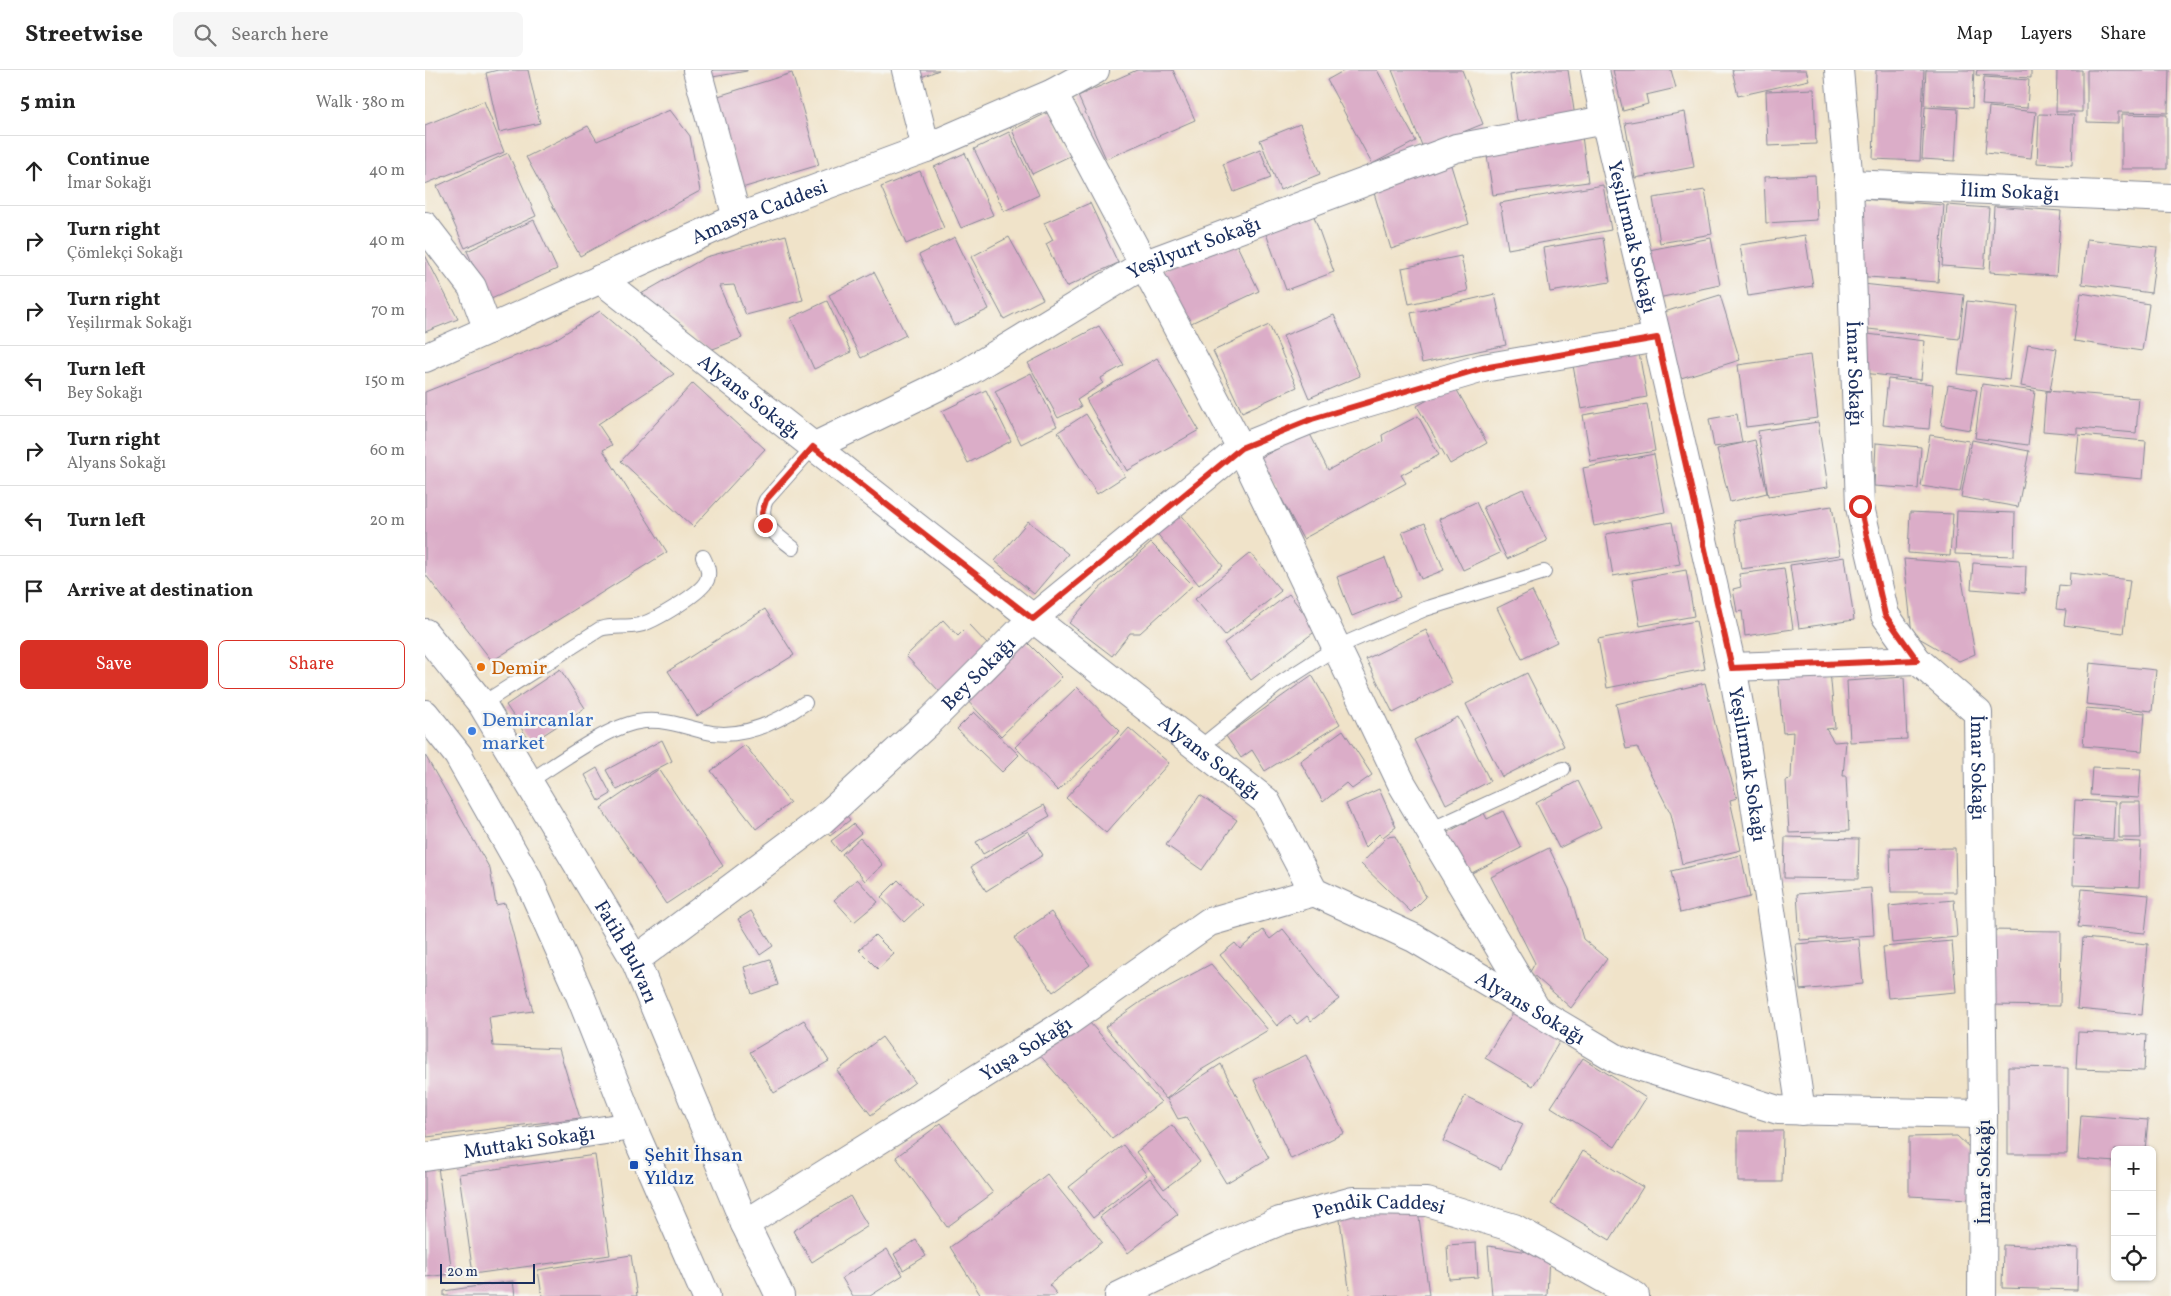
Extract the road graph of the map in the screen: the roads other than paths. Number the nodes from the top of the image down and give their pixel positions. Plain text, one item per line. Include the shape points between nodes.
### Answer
1 (697, 70) edge
2 (906, 70) edge
3 (1095, 70) edge
4 (1595, 70) edge
5 (1839, 70) edge
6 (1053, 92) junction
7 (1605, 120) junction
8 (925, 148) junction
9 (1849, 184) junction
10 (2171, 198) edge
11 (737, 218) junction
12 (425, 226) edge
13 (1143, 265) junction
14 (600, 279) junction
15 (488, 330) junction
16 (1657, 338) junction
17 (425, 358) edge
18 (813, 447) junction
19 (1241, 448) junction
20 (793, 548) dead end
21 (703, 558) dead end
22 (1544, 572) dead end
23 (1033, 619) junction
24 (425, 633) edge
25 (1337, 647) junction
26 (1917, 660) junction
27 (1732, 668) junction
28 (805, 703) dead end
29 (482, 704) junction
30 (425, 714) edge
31 (1198, 749) junction
32 (1563, 769) dead end
33 (528, 782) junction
34 (1430, 830) junction
35 (1314, 892) junction
36 (635, 960) junction
37 (1538, 1012) junction
38 (1801, 1111) junction
39 (1983, 1114) junction
40 (632, 1126) junction
41 (425, 1157) edge
42 (745, 1224) junction
43 (705, 1296) edge
44 (780, 1296) edge
45 (1119, 1296) edge
46 (1635, 1296) edge
47 (1983, 1296) edge

1 - 11 street
2 - 8 street
3 - 6 street, Amasya Caddesi
4 - 7 street, Yeşilırmak Sokağı
5 - 9 street, İmar Sokağı
6 - 8 street, Amasya Caddesi
6 - 13 street
7 - 13 street, Yeşilyurt Sokağı via 1456,148
7 - 16 street, Yeşilırmak Sokağı
8 - 11 street, Amasya Caddesi
9 - 10 street, İlim Sokağı
9 - 26 street, İmar Sokağı via 1860,506 1885,615
11 - 14 street, Amasya Caddesi
12 - 15 street via 472,287
13 - 18 street, Yeşilyurt Sokağı via 966,373
13 - 19 street
14 - 15 street, Amasya Caddesi
14 - 18 street, Alyans Sokağı
15 - 17 street, Amasya Caddesi
16 - 19 street, Bey Sokağı via 1483,368 1312,419
16 - 27 street, Yeşilırmak Sokağı
18 - 20 lane via 763,506 765,525
18 - 23 street, Alyans Sokağı
19 - 23 street, Bey Sokağı
19 - 25 street
21 - 29 lane via 707,580 697,592 641,624 600,629
22 - 25 lane via 1425,609
23 - 31 street, Alyans Sokağı
23 - 36 street, Bey Sokağı via 931,721 822,820
24 - 29 street, Fatih Bulvarı
25 - 31 lane via 1276,686
25 - 34 street via 1402,784
26 - 27 street
26 - 39 street, İmar Sokağı via 1978,713
27 - 38 street, Yeşilırmak Sokağı
28 - 33 lane via 769,724 731,734 659,721 620,726
29 - 33 street, Fatih Bulvarı
30 - 40 street via 459,755 527,877 580,996
31 - 35 street, Alyans Sokağı via 1266,802
32 - 34 lane
33 - 36 street, Fatih Bulvarı
34 - 37 street
35 - 37 street, Alyans Sokağı via 1414,938
35 - 42 street, Yuşa Sokağı via 1209,922 1066,1023
36 - 42 street, Fatih Bulvarı
37 - 38 street, Alyans Sokağı via 1619,1060 1778,1110
38 - 39 street, Alyans Sokağı
39 - 47 street, İmar Sokağı
40 - 41 street, Muttaki Sokağı
40 - 43 street
42 - 44 street, Fatih Bulvarı
45 - 46 street, Pendik Caddesi via 1219,1246 1280,1221 1353,1201 1427,1202 1514,1228

